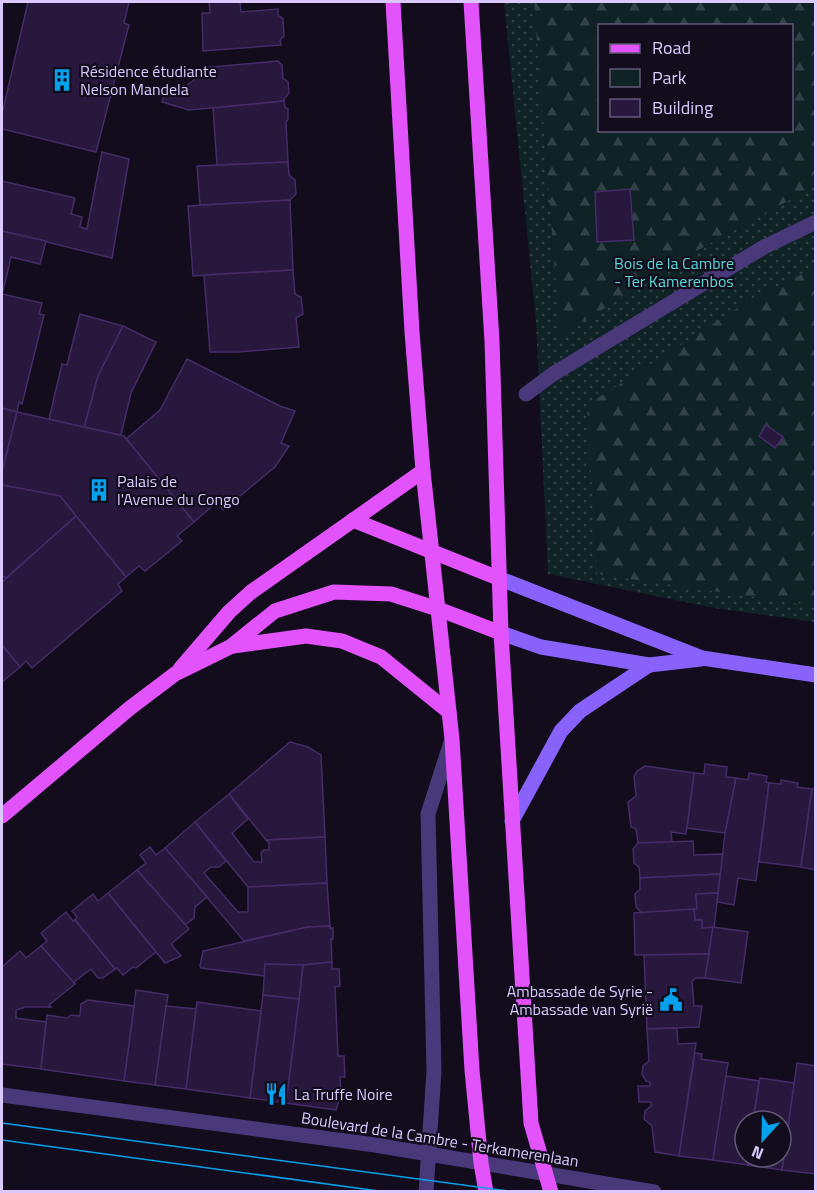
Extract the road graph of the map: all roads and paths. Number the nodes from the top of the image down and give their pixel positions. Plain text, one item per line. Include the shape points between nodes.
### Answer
1 (393, 2) edge
2 (471, 2) edge
3 (816, 222) edge
4 (526, 394) dead end
5 (423, 471) junction
6 (353, 520) junction
7 (432, 551) junction
8 (498, 578) junction
9 (438, 609) junction
10 (501, 633) junction
11 (230, 647) junction
12 (702, 658) junction
13 (649, 665) junction
14 (175, 674) junction
15 (816, 675) edge
16 (449, 712) junction
17 (452, 739) junction
18 (2, 816) edge
19 (512, 821) junction
20 (2, 1095) edge
21 (428, 1155) junction
22 (481, 1163) junction
23 (545, 1174) junction
24 (426, 1190) edge
25 (486, 1191) edge
26 (552, 1191) edge
27 (654, 1191) edge

1 - 5 main road
2 - 8 main road via 492,341
3 - 4 street via 764,247
5 - 6 main road
5 - 7 main road
6 - 7 main road
6 - 14 main road via 244,598
7 - 8 main road
7 - 9 main road
8 - 10 main road
8 - 12 main road
9 - 10 main road
9 - 11 main road via 391,594 334,592 275,611
9 - 16 main road
10 - 13 main road via 541,647
10 - 19 main road
11 - 14 main road
11 - 16 main road via 306,636 342,641 381,657
12 - 13 main road
12 - 15 main road
13 - 19 main road via 580,711 561,731
14 - 18 main road
16 - 17 main road
17 - 21 street via 428,814 434,1071
17 - 22 main road
19 - 23 main road via 531,1123
20 - 21 street, Boulevard de la Cambre - Terkamerenlaan
21 - 22 street, Boulevard de la Cambre - Terkamerenlaan
21 - 24 street
22 - 23 street, Boulevard de la Cambre - Terkamerenlaan
22 - 25 main road
23 - 26 main road
23 - 27 street, Boulevard de la Cambre - Terkamerenlaan

